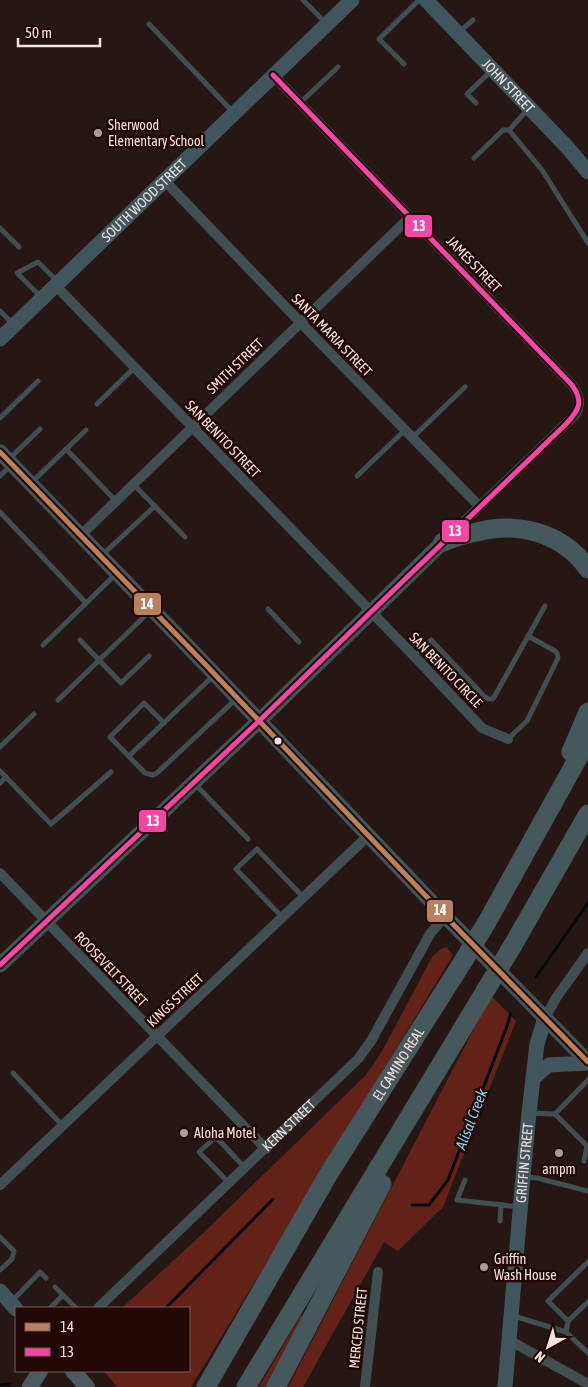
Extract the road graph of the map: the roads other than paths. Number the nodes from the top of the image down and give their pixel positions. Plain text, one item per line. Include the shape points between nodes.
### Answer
1 (303, 0) edge
2 (352, 0) edge
3 (419, 0) edge
4 (426, 0) edge
5 (473, 20) dead end
6 (149, 24) dead end
7 (327, 24) junction
8 (457, 34) junction
9 (404, 64) dead end
10 (338, 67) dead end
11 (492, 69) junction
12 (273, 76) junction
13 (476, 103) dead end
14 (300, 104) junction
15 (529, 108) junction
16 (234, 113) junction
17 (509, 130) junction
18 (474, 158) dead end
19 (588, 172) edge
20 (164, 180) junction
21 (410, 217) junction
22 (0, 228) edge
23 (588, 243) edge
24 (19, 247) dead end
25 (56, 283) junction
26 (42, 298) junction
27 (0, 310) edge
28 (300, 323) junction
29 (14, 325) junction
30 (0, 339) edge
31 (135, 367) junction
32 (38, 381) dead end
33 (465, 388) dead end
34 (97, 404) dead end
35 (0, 418) edge
36 (192, 427) junction
37 (40, 429) dead end
38 (86, 430) dead end
39 (409, 434) junction
40 (66, 449) junction
41 (7, 459) edge
42 (0, 476) edge
43 (357, 476) dead end
44 (31, 484) junction
45 (134, 484) junction
46 (116, 501) junction
47 (155, 506) junction
48 (480, 507) junction
49 (0, 512) edge
50 (81, 535) junction
51 (185, 538) dead end
52 (443, 542) junction
53 (101, 556) junction
54 (588, 569) edge
55 (117, 573) junction
56 (86, 603) junction
57 (545, 606) dead end
58 (152, 609) junction
59 (268, 609) dead end
60 (371, 612) junction
61 (528, 636) junction
62 (80, 640) dead end
63 (299, 642) dead end
64 (43, 645) dead end
65 (149, 656) dead end
66 (414, 656) junction
67 (99, 660) junction
68 (215, 674) junction
69 (237, 698) junction
70 (58, 700) dead end
71 (588, 712) edge
72 (34, 714) dead end
73 (259, 721) junction
74 (164, 723) junction
75 (508, 739) joint
76 (588, 740) edge
77 (0, 746) edge
78 (129, 756) junction
79 (0, 771) edge
80 (111, 772) dead end
81 (6, 777) junction
82 (0, 783) edge
83 (194, 783) junction
84 (563, 786) junction
85 (588, 814) edge
86 (369, 835) junction
87 (248, 839) dead end
88 (0, 873) edge
89 (303, 898) junction
90 (445, 916) junction
91 (282, 917) junction
92 (46, 921) junction
93 (588, 953) edge
94 (0, 965) edge
95 (545, 1018) junction
96 (157, 1036) junction
97 (588, 1063) edge
98 (13, 1073) dead end
99 (533, 1078) junction
100 (588, 1080) edge
101 (530, 1113) junction
102 (555, 1114) junction
103 (405, 1122) junction
104 (62, 1125) junction
105 (588, 1146) edge
106 (266, 1149) junction
107 (584, 1161) dead end
108 (246, 1168) junction
109 (523, 1176) junction
110 (465, 1180) dead end
111 (229, 1184) junction
112 (0, 1185) edge
113 (588, 1191) edge
114 (501, 1205) junction
115 (520, 1207) junction
116 (500, 1221) dead end
117 (0, 1237) edge
118 (588, 1262) edge
119 (0, 1270) edge
120 (378, 1272) dead end
121 (46, 1278) dead end
122 (55, 1287) dead end
123 (63, 1295) junction
124 (9, 1301) edge
125 (588, 1302) edge
126 (51, 1307) edge
127 (75, 1307) edge
128 (99, 1307) edge
129 (511, 1315) junction
130 (568, 1321) junction
131 (566, 1332) junction
132 (509, 1340) junction
133 (588, 1353) edge
134 (40, 1372) edge
135 (74, 1372) edge
136 (588, 1384) edge
137 (30, 1387) edge
138 (87, 1387) edge
139 (206, 1387) edge
140 (246, 1387) edge
141 (276, 1387) edge
142 (365, 1387) edge
143 (505, 1387) edge

1 - 7 lane
2 - 7 main road, SOUTH WOOD STREET
3 - 9 lane via 379,38
4 - 8 main road, JOHN STREET
5 - 8 lane
6 - 16 lane
7 - 12 main road, SOUTH WOOD STREET
8 - 11 main road, JOHN STREET
10 - 14 lane
11 - 13 lane via 467,94
11 - 15 main road, JOHN STREET
12 - 14 street, JAMES STREET
12 - 16 main road, SOUTH WOOD STREET
14 - 21 street, JAMES STREET
15 - 17 lane
15 - 19 main road, JOHN STREET
16 - 20 main road, SOUTH WOOD STREET
17 - 18 lane via 503,130
17 - 23 lane via 542,170
20 - 25 main road, SOUTH WOOD STREET
20 - 28 street, SANTA MARIA STREET
21 - 28 street, SMITH STREET
21 - 48 street, JAMES STREET via 572,385 579,397 575,415
22 - 24 lane
25 - 26 main road, SOUTH WOOD STREET
25 - 26 lane via 38,262 17,272
25 - 31 street, SAN BENITO STREET
26 - 29 main road, SOUTH WOOD STREET
27 - 29 lane
28 - 36 street, SMITH STREET
28 - 39 street, SANTA MARIA STREET
29 - 30 main road, SOUTH WOOD STREET
31 - 34 lane
31 - 36 street, SAN BENITO STREET
32 - 35 lane
33 - 39 lane
36 - 45 street, SMITH STREET
36 - 60 street, SAN BENITO STREET
37 - 41 lane
38 - 40 lane
39 - 43 lane
39 - 48 street, SANTA MARIA STREET
40 - 44 lane
40 - 46 lane
41 - 42 lane
41 - 44 main road
44 - 50 main road
45 - 46 street, SMITH STREET
45 - 47 lane
46 - 50 street, SMITH STREET
47 - 51 lane
47 - 53 lane
48 - 52 street
49 - 56 lane
50 - 53 main road
52 - 54 highway via 486,530 534,531 556,540 573,552
52 - 60 main road
53 - 55 main road
55 - 56 lane
55 - 58 main road
56 - 64 lane
57 - 61 lane
58 - 67 lane
58 - 68 main road
59 - 63 lane
60 - 66 street, SAN BENITO CIRCLE
60 - 73 main road
61 - 66 lane via 493,699 484,696 431,640
61 - 75 lane via 557,652 558,658 527,721
62 - 67 lane
65 - 67 lane via 121,683
66 - 75 street, SAN BENITO CIRCLE via 482,728
67 - 70 lane
68 - 69 main road
68 - 74 lane
69 - 73 main road
69 - 78 lane via 157,773 146,773
71 - 84 highway via 571,752
72 - 77 lane
73 - 83 main road
73 - 86 main road
74 - 78 lane
74 - 78 lane via 144,703 110,737
76 - 84 highway, EL CAMINO REAL
79 - 81 lane
80 - 81 lane via 51,824
81 - 82 lane
83 - 87 lane
83 - 92 main road
84 - 139 highway, EL CAMINO REAL, bridge via 487,922 328,1175
85 - 103 highway, bridge
86 - 89 street, KINGS STREET
86 - 90 main road
88 - 92 street, ROOSEVELT STREET
89 - 91 street, KINGS STREET
89 - 91 lane via 257,849 250,855 236,868
90 - 95 main road
90 - 106 street, KERN STREET via 430,934 358,1059
91 - 96 street, KINGS STREET
92 - 94 main road
92 - 96 street, ROOSEVELT STREET
93 - 95 street, GRIFFIN STREET
95 - 97 main road
95 - 99 main road, GRIFFIN STREET via 538,1038
96 - 104 street, KINGS STREET
96 - 106 street, ROOSEVELT STREET
97 - 99 main road via 549,1065
98 - 104 lane
99 - 101 main road, GRIFFIN STREET
100 - 102 lane
101 - 102 lane
101 - 109 main road, GRIFFIN STREET
102 - 105 lane
103 - 140 highway
103 - 141 highway via 395,1157
104 - 112 street, KINGS STREET
105 - 107 lane
106 - 108 street, KERN STREET
108 - 111 street, KERN STREET
108 - 111 lane via 216,1136 199,1152
109 - 113 lane
109 - 115 main road, GRIFFIN STREET
110 - 114 lane via 458,1200
111 - 128 street, KERN STREET
114 - 115 lane
114 - 116 lane
115 - 129 main road, GRIFFIN STREET
117 - 119 lane via 14,1251 12,1259
118 - 130 lane via 548,1300
120 - 142 street, MERCED STREET
121 - 124 lane via 40,1272
122 - 123 lane
123 - 126 lane
123 - 127 lane
125 - 130 lane
129 - 131 lane
129 - 132 main road, GRIFFIN STREET
130 - 131 lane
131 - 133 lane
132 - 136 street
132 - 143 main road, GRIFFIN STREET
134 - 137 main road
135 - 138 main road

